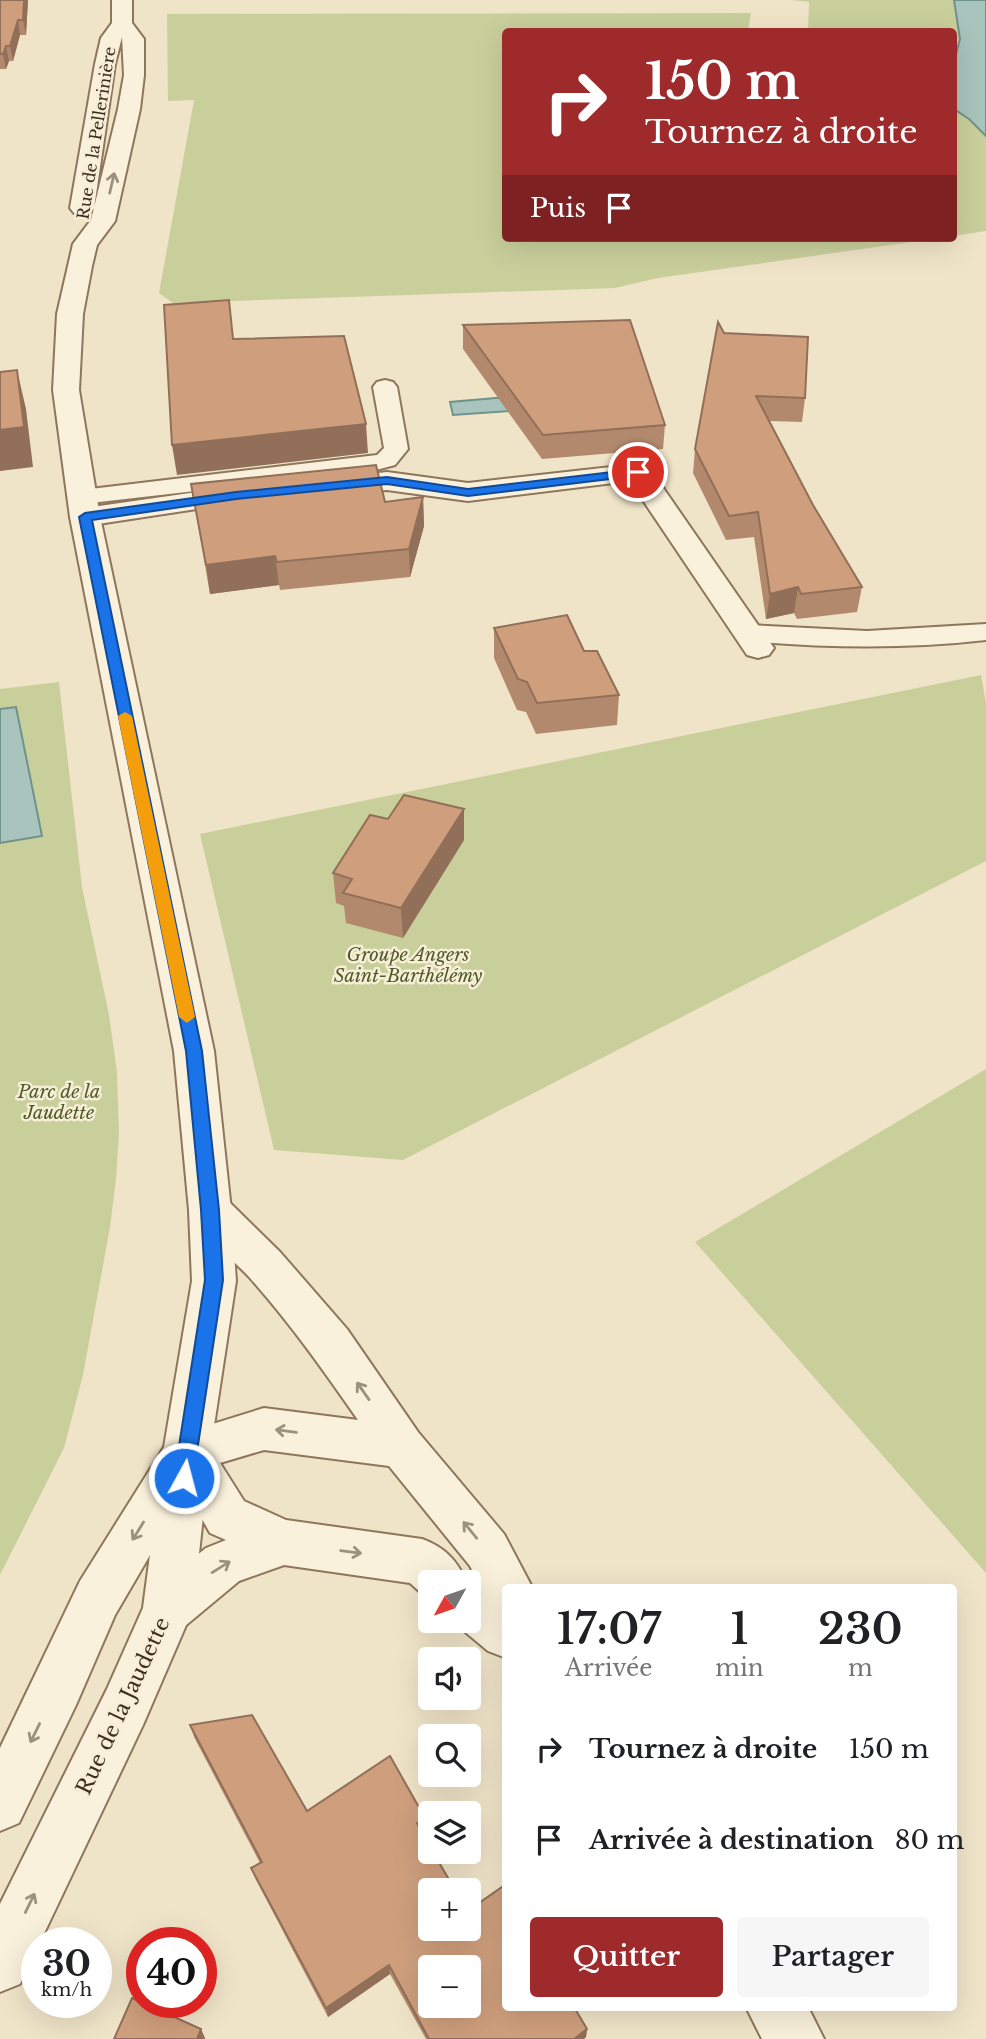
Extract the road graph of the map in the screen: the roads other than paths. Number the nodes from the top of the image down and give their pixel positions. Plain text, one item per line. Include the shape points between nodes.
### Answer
1 (122, 0) edge
2 (122, 24) junction
3 (85, 244) junction
4 (385, 387) dead end
5 (84, 507) junction
6 (986, 632) edge
7 (753, 640) joint
8 (210, 1210) junction
9 (402, 1447) junction
10 (187, 1452) junction
11 (284, 1542) junction
12 (430, 1570) edge
13 (505, 1584) edge
14 (168, 1609) junction
15 (481, 1614) edge
16 (502, 1631) edge
17 (0, 1804) edge
18 (0, 1964) edge
19 (777, 2011) edge
20 (795, 2039) edge

1 - 2 street, Rue de la Pellerinière
2 - 3 street, Rue de la Pellerinière via 111,38 99,100 79,222
3 -> 2 street, Rue de la Pellerinière via 103,221 129,109 134,39
3 - 5 street, Rue de la Pellerinière via 70,314 66,390
4 - 5 lane via 396,449 386,460
5 - 7 street via 387,481 468,492 638,472
5 - 8 street, Rue de la Pellerinière via 194,1051
6 - 7 lane via 945,637 783,636
9 -> 8 street via 331,1343 265,1265
8 - 10 street, Rue de la Pellerinière via 214,1280
9 -> 10 street via 264,1429
13 -> 9 street via 487,1550
10 - 11 street via 227,1517
10 - 14 street, Rue de la Jaudette
10 -> 17 street via 97,1598
11 -> 12 street via 422,1562
14 -> 11 street via 222,1564
18 -> 14 street, Rue de la Jaudette
15 - 16 street
19 - 20 street

